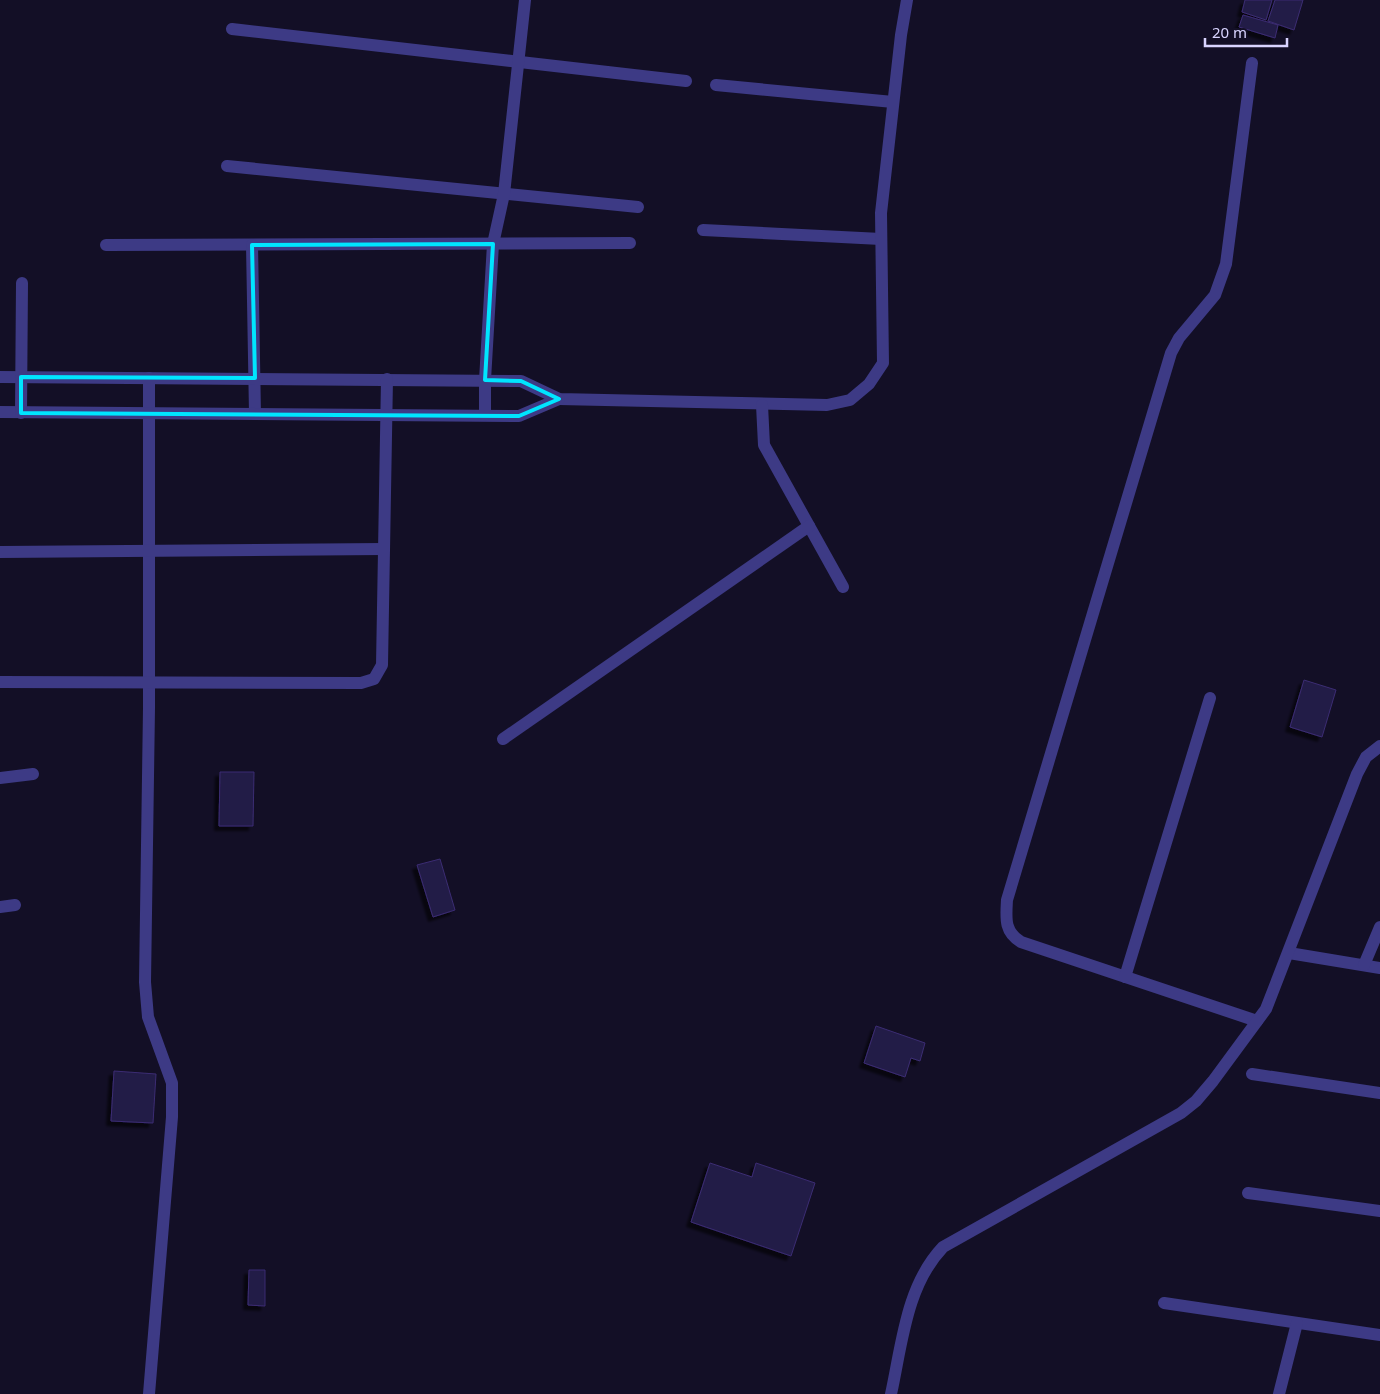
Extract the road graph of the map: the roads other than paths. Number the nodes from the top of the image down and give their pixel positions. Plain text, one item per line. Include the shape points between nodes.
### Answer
1 (525, 0) edge
2 (907, 0) edge
3 (232, 29) dead end
4 (519, 62) junction
5 (1252, 63) dead end
6 (686, 81) dead end
7 (716, 85) dead end
8 (893, 102) junction
9 (227, 166) dead end
10 (504, 194) junction
11 (638, 207) dead end
12 (704, 230) dead end
13 (881, 240) junction
14 (252, 244) junction
15 (493, 244) junction
16 (630, 244) dead end
17 (106, 245) dead end
18 (22, 283) dead end
19 (0, 377) edge
20 (21, 377) junction
21 (148, 378) junction
22 (255, 378) junction
23 (386, 380) junction
24 (485, 380) junction
25 (559, 399) junction
26 (762, 405) junction
27 (0, 412) edge
28 (21, 412) junction
29 (149, 413) junction
30 (255, 414) junction
31 (386, 415) junction
32 (485, 416) junction
33 (809, 526) junction
34 (384, 549) junction
35 (0, 552) edge
36 (149, 553) junction
37 (843, 587) dead end
38 (0, 682) edge
39 (149, 682) junction
40 (1210, 698) dead end
41 (503, 739) dead end
42 (1380, 746) edge
43 (33, 774) dead end
44 (0, 778) edge
45 (15, 905) dead end
46 (0, 907) edge
47 (1380, 927) edge
48 (1289, 953) junction
49 (1364, 965) junction
50 (1380, 968) edge
51 (1126, 977) junction
52 (1257, 1021) junction
53 (1252, 1074) dead end
54 (1380, 1093) edge
55 (1248, 1193) dead end
56 (1380, 1211) edge
57 (1164, 1303) dead end
58 (1297, 1323) junction
59 (1380, 1335) edge
60 (149, 1394) edge
61 (891, 1394) edge
62 (1279, 1394) edge

1 - 4 street
2 - 8 street
3 - 4 street
4 - 6 street
4 - 10 street
5 - 51 street via 1221,282 1210,301 1179,338 1172,354 1007,900 1006,923 1012,936 1021,942
7 - 8 street
8 - 13 street
9 - 10 street
10 - 11 street
10 - 15 street
12 - 13 street
13 - 26 street via 883,363 869,384 850,400 827,405
14 - 15 street
14 - 17 street
14 - 22 street
15 - 16 street
15 - 24 street
18 - 20 street
19 - 20 street
20 - 21 street
20 - 28 street
21 - 22 street
21 - 29 street
22 - 23 street
22 - 30 street
23 - 24 street
23 - 31 street
24 - 25 street via 521,380
24 - 32 street
25 - 26 street
25 - 32 street via 519,416
26 - 33 street via 764,445
27 - 28 street
28 - 29 street
29 - 30 street
29 - 36 street
30 - 31 street
31 - 32 street
31 - 34 street
33 - 37 street
33 - 41 street
34 - 36 street
34 - 39 street via 382,665 374,679 361,683
35 - 36 street
36 - 39 street
38 - 39 street
39 - 60 street via 145,982 148,1017 172,1083 172,1117
40 - 51 street
42 - 48 street via 1366,757 1357,774
43 - 44 street
45 - 46 street
47 - 49 street
48 - 49 street
48 - 52 street via 1276,989
49 - 50 street
51 - 52 street
52 - 61 street via 1213,1082 1182,1112 943,1247 930,1260 912,1301
53 - 54 street
55 - 56 street
57 - 58 street
58 - 59 street
58 - 62 street

